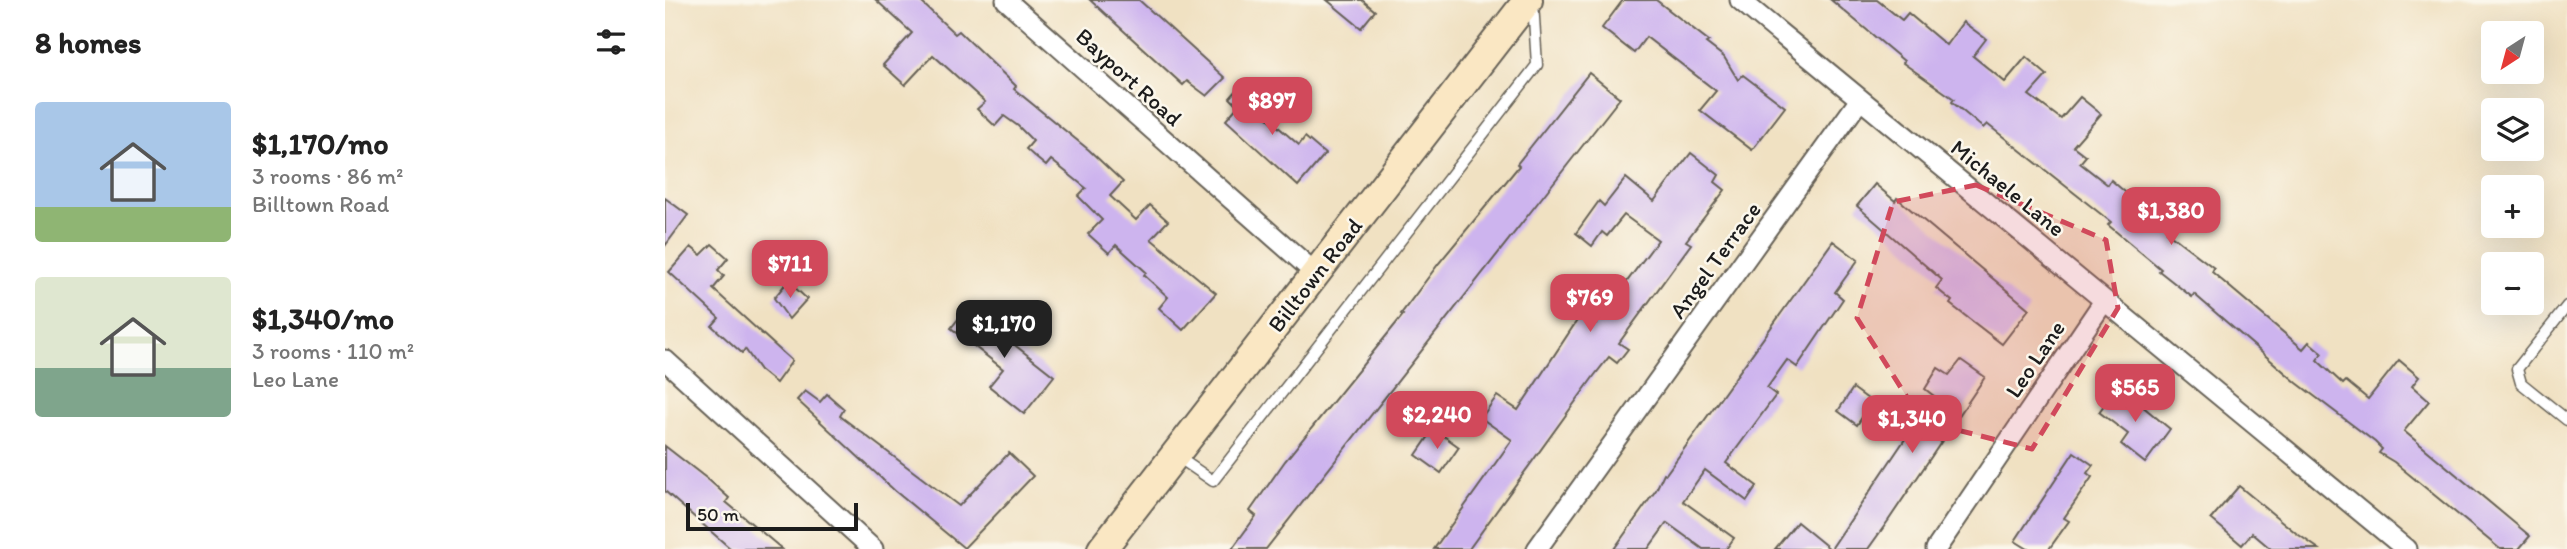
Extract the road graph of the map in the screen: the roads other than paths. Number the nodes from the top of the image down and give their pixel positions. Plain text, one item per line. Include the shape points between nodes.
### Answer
1 (1006, 0) edge
2 (1531, 0) edge
3 (1740, 0) edge
4 (1859, 101) junction
5 (1315, 273) junction
6 (2104, 301) junction
7 (2567, 306) edge
8 (665, 360) edge
9 (2567, 420) edge
10 (1175, 455) junction
11 (2402, 548) edge
12 (873, 549) edge
13 (1102, 549) edge
14 (1537, 549) edge
15 (1936, 549) edge

1 - 5 street, Bayport Road
2 - 5 main road, Billtown Road
2 - 10 lane via 1537,65 1213,481
3 - 4 street, Michaele Lane
4 - 6 street, Michaele Lane
4 - 14 street, Angel Terrace
5 - 10 main road, Billtown Road
6 - 11 street, Michaele Lane
6 - 15 street, Leo Lane
7 - 9 lane via 2517,369 2521,383
8 - 12 street
10 - 13 main road, Billtown Road

